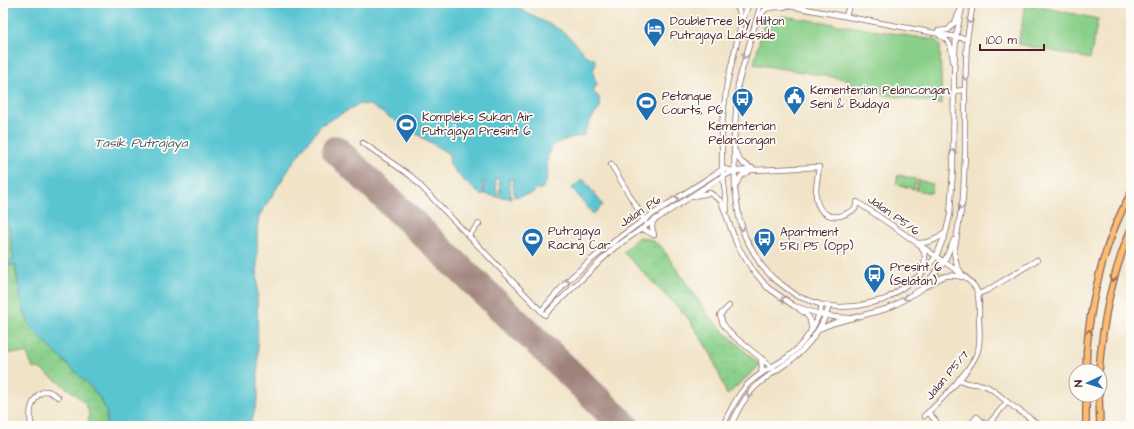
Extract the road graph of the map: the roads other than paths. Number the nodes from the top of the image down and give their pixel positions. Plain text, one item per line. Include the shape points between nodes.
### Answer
1 (734, 3) edge
2 (749, 3) edge
3 (761, 3) edge
4 (773, 3) edge
5 (786, 3) edge
6 (850, 3) edge
7 (963, 3) edge
8 (973, 3) edge
9 (794, 7) junction
10 (846, 16) junction
11 (741, 26) junction
12 (930, 32) junction
13 (956, 36) junction
14 (967, 38) junction
15 (749, 43) junction
16 (954, 72) junction
17 (965, 90) junction
18 (954, 91) junction
19 (734, 141) junction
20 (362, 143) dead end
21 (611, 164) dead end
22 (723, 169) junction
23 (756, 170) junction
24 (734, 171) junction
25 (723, 176) junction
26 (735, 190) junction
27 (1131, 191) edge
28 (692, 196) junction
29 (728, 215) junction
30 (644, 220) junction
31 (652, 221) junction
32 (479, 224) dead end
33 (647, 225) junction
34 (642, 229) junction
35 (1131, 229) edge
36 (946, 232) junction
37 (957, 234) junction
38 (468, 236) junction
39 (918, 243) junction
40 (936, 257) junction
41 (1037, 260) dead end
42 (944, 262) junction
43 (920, 276) junction
44 (964, 277) junction
45 (923, 288) junction
46 (978, 294) junction
47 (822, 305) junction
48 (729, 306) dead end
49 (794, 306) junction
50 (829, 306) junction
51 (541, 311) junction
52 (819, 314) junction
53 (826, 316) junction
54 (850, 318) junction
55 (819, 329) junction
56 (811, 332) junction
57 (761, 358) junction
58 (1087, 363) edge
59 (1099, 363) edge
60 (774, 368) junction
61 (761, 374) junction
62 (959, 379) junction
63 (58, 398) dead end
64 (1007, 402) junction
65 (1086, 403) edge
66 (1099, 403) edge
67 (1037, 425) edge
68 (31, 426) edge
69 (723, 426) edge
70 (731, 426) edge
71 (940, 426) edge
72 (968, 426) edge
73 (1086, 426) edge
74 (1100, 426) edge

1 - 11 street via 739,10
2 - 11 street
3 - 15 street
4 - 9 street
5 - 9 street
6 - 10 street
7 - 12 street via 955,22 948,30
7 - 13 street
8 -> 14 street
9 - 10 street
9 - 15 street via 767,8 760,17
10 - 12 street
11 - 22 street via 722,124
12 - 13 street
12 - 16 street via 944,37 951,47
13 - 14 street
13 - 16 street
14 -> 17 street
15 -> 19 street via 738,84
16 - 18 street
17 - 18 street
17 -> 37 street via 963,198
36 -> 18 street via 953,169
19 - 23 street via 739,160
19 - 24 street
20 - 38 street via 411,176
21 - 30 street
22 - 24 street
22 - 25 street
30 -> 22 street, Jalan P6
23 - 24 street, Jalan P5/6
23 - 26 street via 740,177
23 - 39 street, Jalan P5/6 via 819,167 816,195 818,206 824,212 838,217 855,209 857,202
24 - 25 street, Jalan P6
24 - 26 street
25 - 28 street, Jalan P6
25 - 29 street
26 -> 47 street via 745,237 761,265 772,278 797,296
58 -> 27 main road via 1091,313 1103,260
28 - 29 street via 710,193 714,195 721,201
28 - 31 street, Jalan P6
49 -> 29 street via 767,287 752,269 737,245
30 - 33 street
51 -> 30 street, Jalan P6 via 573,276 607,246
31 - 33 street, Jalan P6
31 - 34 street via 654,235
32 - 38 street
33 - 34 street, Jalan P6
34 - 51 street, Jalan P6 via 614,248 545,316
35 -> 59 main road via 1111,286
36 - 39 street via 932,242
36 - 40 street
37 - 42 street
37 - 44 street via 954,253 957,266
38 - 51 street
39 - 40 street, Jalan P5/6
39 - 43 street via 924,250 926,260
40 - 42 street, Jalan P5/6
40 - 43 street
41 - 46 street
42 - 44 street, Jalan P5/6
42 - 45 street
43 - 50 street via 883,300 857,306
44 - 45 street via 953,274 941,277
44 - 46 street
45 -> 54 street via 886,309
46 - 62 street, Jalan P5/7 via 979,348 977,355
47 - 50 street
47 - 52 street
48 - 57 street via 720,315 723,324 731,334
49 - 52 street
49 - 56 street via 810,319
50 - 53 street
52 - 53 street
52 - 56 street
53 - 54 street
53 - 55 street
54 - 55 street
55 - 60 street via 802,350
56 - 60 street via 798,348
57 - 60 street
57 - 61 street
60 - 61 street
60 -> 70 street via 740,407
61 - 69 street via 743,390
62 - 64 street via 968,384 984,385
62 - 71 street, Jalan P5/7 via 926,414
63 - 68 street via 48,392 41,392 31,405
64 - 67 street via 1030,417
64 - 72 street via 987,426 977,417
65 - 73 main road
66 - 74 main road

